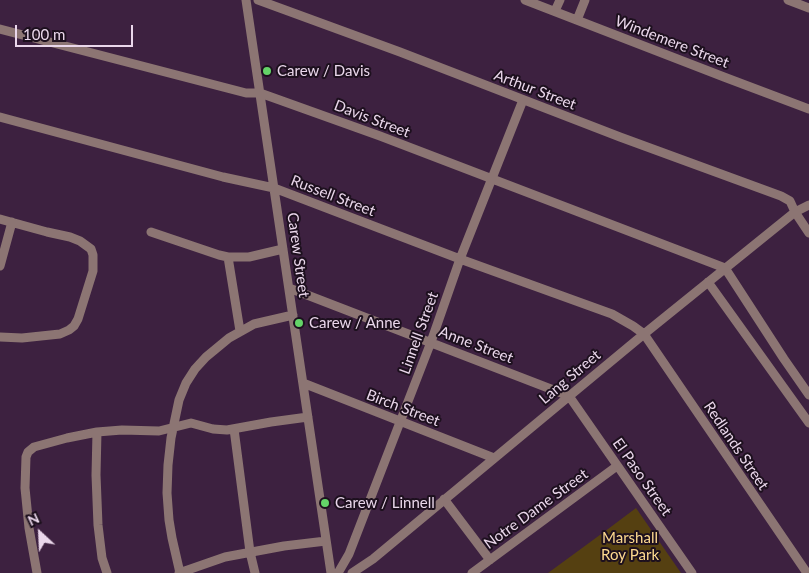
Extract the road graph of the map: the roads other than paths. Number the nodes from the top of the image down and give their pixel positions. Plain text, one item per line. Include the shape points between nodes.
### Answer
1 (246, 0) edge
2 (258, 0) edge
3 (525, 0) edge
4 (560, 0) edge
5 (585, 0) edge
6 (788, 0) edge
7 (809, 8) edge
8 (556, 11) junction
9 (577, 20) junction
10 (0, 29) edge
11 (260, 93) junction
12 (523, 100) junction
13 (809, 108) edge
14 (0, 117) edge
15 (491, 180) junction
16 (274, 188) junction
17 (809, 206) edge
18 (795, 212) junction
19 (0, 219) edge
20 (12, 222) junction
21 (151, 232) dead end
22 (809, 233) edge
23 (283, 250) junction
24 (228, 257) junction
25 (460, 259) junction
26 (0, 266) edge
27 (725, 268) junction
28 (708, 282) junction
29 (289, 288) junction
30 (293, 314) junction
31 (240, 331) junction
32 (644, 334) junction
33 (0, 337) edge
34 (431, 342) junction
35 (794, 374) junction
36 (303, 383) junction
37 (781, 384) junction
38 (809, 395) edge
39 (569, 396) junction
40 (308, 417) junction
41 (400, 421) junction
42 (809, 423) edge
43 (173, 427) junction
44 (234, 429) junction
45 (97, 432) junction
46 (494, 458) junction
47 (617, 466) junction
48 (444, 499) junction
49 (326, 541) junction
50 (250, 552) junction
51 (490, 560) junction
52 (37, 573) edge
53 (107, 573) edge
54 (180, 573) edge
55 (255, 573) edge
56 (331, 573) edge
57 (338, 573) edge
58 (352, 573) edge
59 (472, 573) edge
60 (692, 573) edge
61 (807, 573) edge

1 - 11 street, Carew Street
2 - 12 street, Arthur Street
3 - 8 street, Windemere Street
4 - 8 street
5 - 9 street
6 - 7 street
8 - 9 street, Windemere Street
9 - 13 street, Windemere Street
10 - 11 street, Davis Street via 246,93
11 - 15 street, Davis Street
11 - 16 street, Carew Street
12 - 15 street, Linnell Street
12 - 18 street, Arthur Street via 782,196 790,201
14 - 16 street, Russell Street
15 - 25 street, Linnell Street
15 - 27 street, Davis Street
16 - 23 street, Carew Street
16 - 25 street, Russell Street
17 - 18 street, Lang Street
18 - 22 street, Arthur Street
18 - 27 street, Lang Street
19 - 20 street
20 - 26 street
20 - 33 street via 80,242 91,249 93,271 78,319 69,330 22,338
21 - 24 street
23 - 24 street
23 - 29 street, Carew Street
24 - 31 street
25 - 32 street, Russell Street via 612,314
25 - 34 street, Linnell Street
27 - 28 street, Lang Street
27 - 35 street
28 - 32 street, Lang Street
28 - 37 street
29 - 30 street, Carew Street
29 - 34 street, Anne Street
30 - 31 street
30 - 36 street, Carew Street
31 - 43 street via 218,346 195,369 179,400
32 - 39 street, Lang Street
32 - 61 street, Redlands Street
34 - 39 street, Anne Street
34 - 41 street, Linnell Street
35 - 37 street
35 - 38 street
36 - 40 street, Carew Street
36 - 41 street, Birch Street
37 - 42 street
39 - 46 street, Lang Street
39 - 47 street, El Paso Street
40 - 44 street
40 - 49 street, Carew Street
41 - 46 street, Birch Street
41 - 57 street, Linnell Street via 349,554
43 - 44 street via 191,423 220,430
43 - 45 street via 159,431
43 - 54 street via 167,493 170,529
44 - 50 street
45 - 52 street via 34,446 28,452 25,492
45 - 53 street via 98,525
46 - 48 street, Lang Street
47 - 51 street, Notre Dame Street
47 - 60 street, El Paso Street
48 - 51 street
48 - 58 street, Lang Street
49 - 50 street
49 - 56 street, Carew Street
50 - 54 street
50 - 55 street
51 - 59 street, Notre Dame Street

